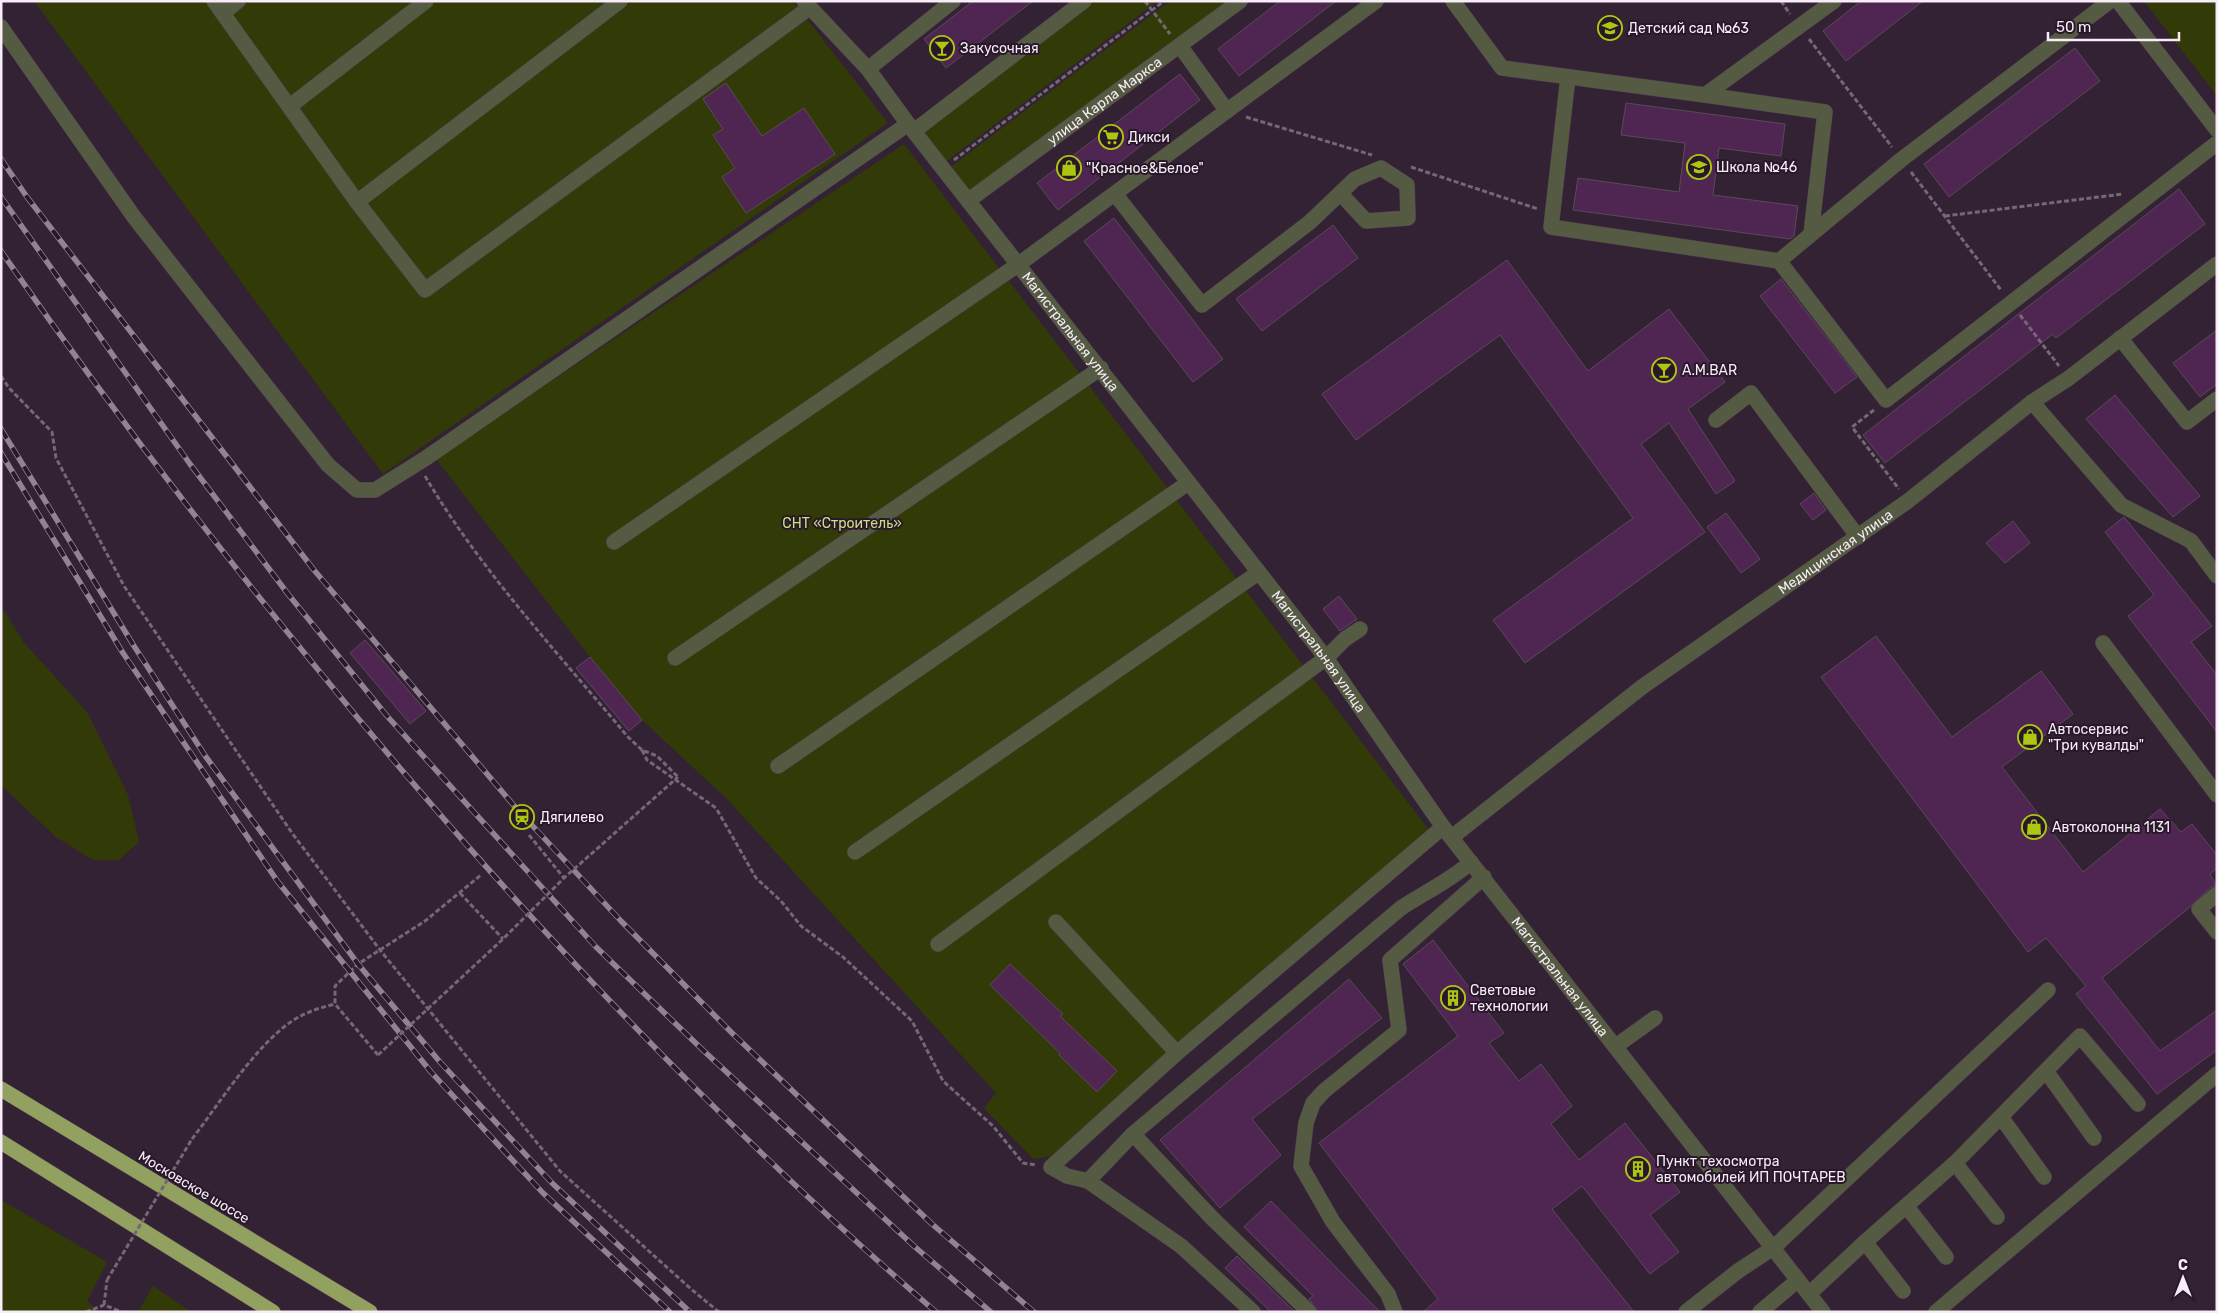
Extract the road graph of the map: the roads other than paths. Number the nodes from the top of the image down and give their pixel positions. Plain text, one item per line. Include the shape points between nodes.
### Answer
1 (238, 1) edge
2 (426, 1) edge
3 (620, 1) edge
4 (1084, 1) edge
5 (1240, 1) edge
6 (1376, 1) edge
7 (1453, 1) edge
8 (1834, 1) edge
9 (2110, 1) edge
10 (2118, 1) edge
11 (951, 2) edge
12 (806, 5) edge
13 (218, 7) edge
14 (1, 27) edge
15 (1180, 46) junction
16 (868, 69) junction
17 (1568, 77) junction
18 (1704, 94) junction
19 (290, 106) junction
20 (1227, 112) junction
21 (911, 128) junction
22 (2217, 130) edge
23 (2217, 143) edge
24 (1340, 193) junction
25 (1115, 194) junction
26 (969, 200) junction
27 (357, 202) junction
28 (1811, 234) junction
29 (1779, 260) junction
30 (1019, 264) junction
31 (2217, 264) edge
32 (2120, 338) junction
33 (1101, 368) junction
34 (2217, 399) edge
35 (2032, 402) junction
36 (1716, 420) dead end
37 (1188, 483) junction
38 (1858, 537) junction
39 (614, 542) dead end
40 (1258, 574) junction
41 (2217, 576) edge
42 (1360, 629) dead end
43 (2103, 643) dead end
44 (675, 658) dead end
45 (1326, 658) junction
46 (778, 766) dead end
47 (2217, 795) edge
48 (1448, 832) junction
49 (855, 852) dead end
50 (1472, 862) junction
51 (1484, 877) junction
52 (2217, 894) edge
53 (1056, 922) dead end
54 (2217, 932) edge
55 (938, 944) dead end
56 (2048, 990) dead end
57 (1656, 1018) dead end
58 (1616, 1046) junction
59 (1177, 1053) junction
60 (2046, 1071) junction
61 (2217, 1074) edge
62 (1, 1089) edge
63 (2138, 1104) dead end
64 (2001, 1117) junction
65 (1133, 1134) junction
66 (2094, 1138) dead end
67 (1, 1142) edge
68 (1955, 1163) junction
69 (2044, 1177) dead end
70 (1088, 1181) junction
71 (1906, 1207) junction
72 (1997, 1217) dead end
73 (1865, 1242) junction
74 (1773, 1248) junction
75 (1946, 1256) dead end
76 (1798, 1280) junction
77 (1903, 1291) dead end
78 (1809, 1294) junction
79 (273, 1312) edge
80 (370, 1312) edge
81 (1253, 1312) edge
82 (1309, 1312) edge
83 (1395, 1312) edge
84 (1686, 1312) edge
85 (1760, 1312) edge
86 (1823, 1312) edge
87 (1936, 1312) edge

1 - 13 street
2 - 19 street
3 - 27 street
4 - 21 street
5 - 15 street, улица Карла Маркса
6 - 20 street
7 - 17 street via 1502,68
8 - 18 street
9 - 28 street
10 - 22 street
11 - 16 street
12 - 16 street, Магистральная улица
12 - 27 street via 425,290
13 - 19 street
14 - 21 street via 134,217 328,465 358,490 376,490 426,458
15 - 20 street
15 - 26 street, улица Карла Маркса
16 - 21 street, Магистральная улица
17 - 18 street
17 - 29 street via 1552,226
18 - 28 street via 1825,112
19 - 27 street
20 - 25 street
21 - 26 street, Магистральная улица
23 - 29 street via 1886,400
24 - 24 street via 1354,179 1381,168 1407,185 1408,218 1366,221
24 - 25 street via 1310,222 1202,305
25 - 30 street
26 - 30 street, Магистральная улица
28 - 29 street
30 - 33 street, Магистральная улица
30 - 39 street
31 - 32 street, Медицинская улица
32 - 34 street via 2187,422
32 - 35 street, Медицинская улица
33 - 37 street, Магистральная улица
33 - 44 street
35 - 38 street, Медицинская улица
35 - 41 street via 2121,505 2191,541
36 - 38 street via 1751,393
37 - 40 street, Магистральная улица
37 - 46 street
38 - 48 street, Медицинская улица via 1642,687
40 - 45 street, Магистральная улица
40 - 49 street
42 - 45 street
43 - 47 street
45 - 48 street, Магистральная улица
45 - 55 street
48 - 50 street, Магистральная улица
48 - 59 street, Медицинская улица
50 - 51 street, Магистральная улица
50 - 65 street via 1451,879 1401,908
51 - 58 street, Магистральная улица
51 - 83 street via 1390,960 1398,1030 1313,1102 1306,1123 1301,1166 1333,1222 1388,1294
52 - 54 street via 2199,909
53 - 59 street
56 - 74 street
57 - 58 street
58 - 74 street, Магистральная улица
59 - 70 street, Медицинская улица via 1051,1167 1067,1176
60 - 63 street via 2080,1036
60 - 64 street
60 - 66 street
61 - 87 street
62 - 80 highway, Московское шоссе
64 - 68 street
64 - 69 street
65 - 70 street
65 - 82 street via 1212,1218
67 - 79 highway
68 - 71 street
68 - 72 street
70 - 81 street via 1181,1246
71 - 73 street
71 - 75 street
73 - 77 street
73 - 78 street
74 - 76 street, Магистральная улица
74 - 84 street
76 - 78 street, Магистральная улица
76 - 85 street
78 - 86 street, Магистральная улица

